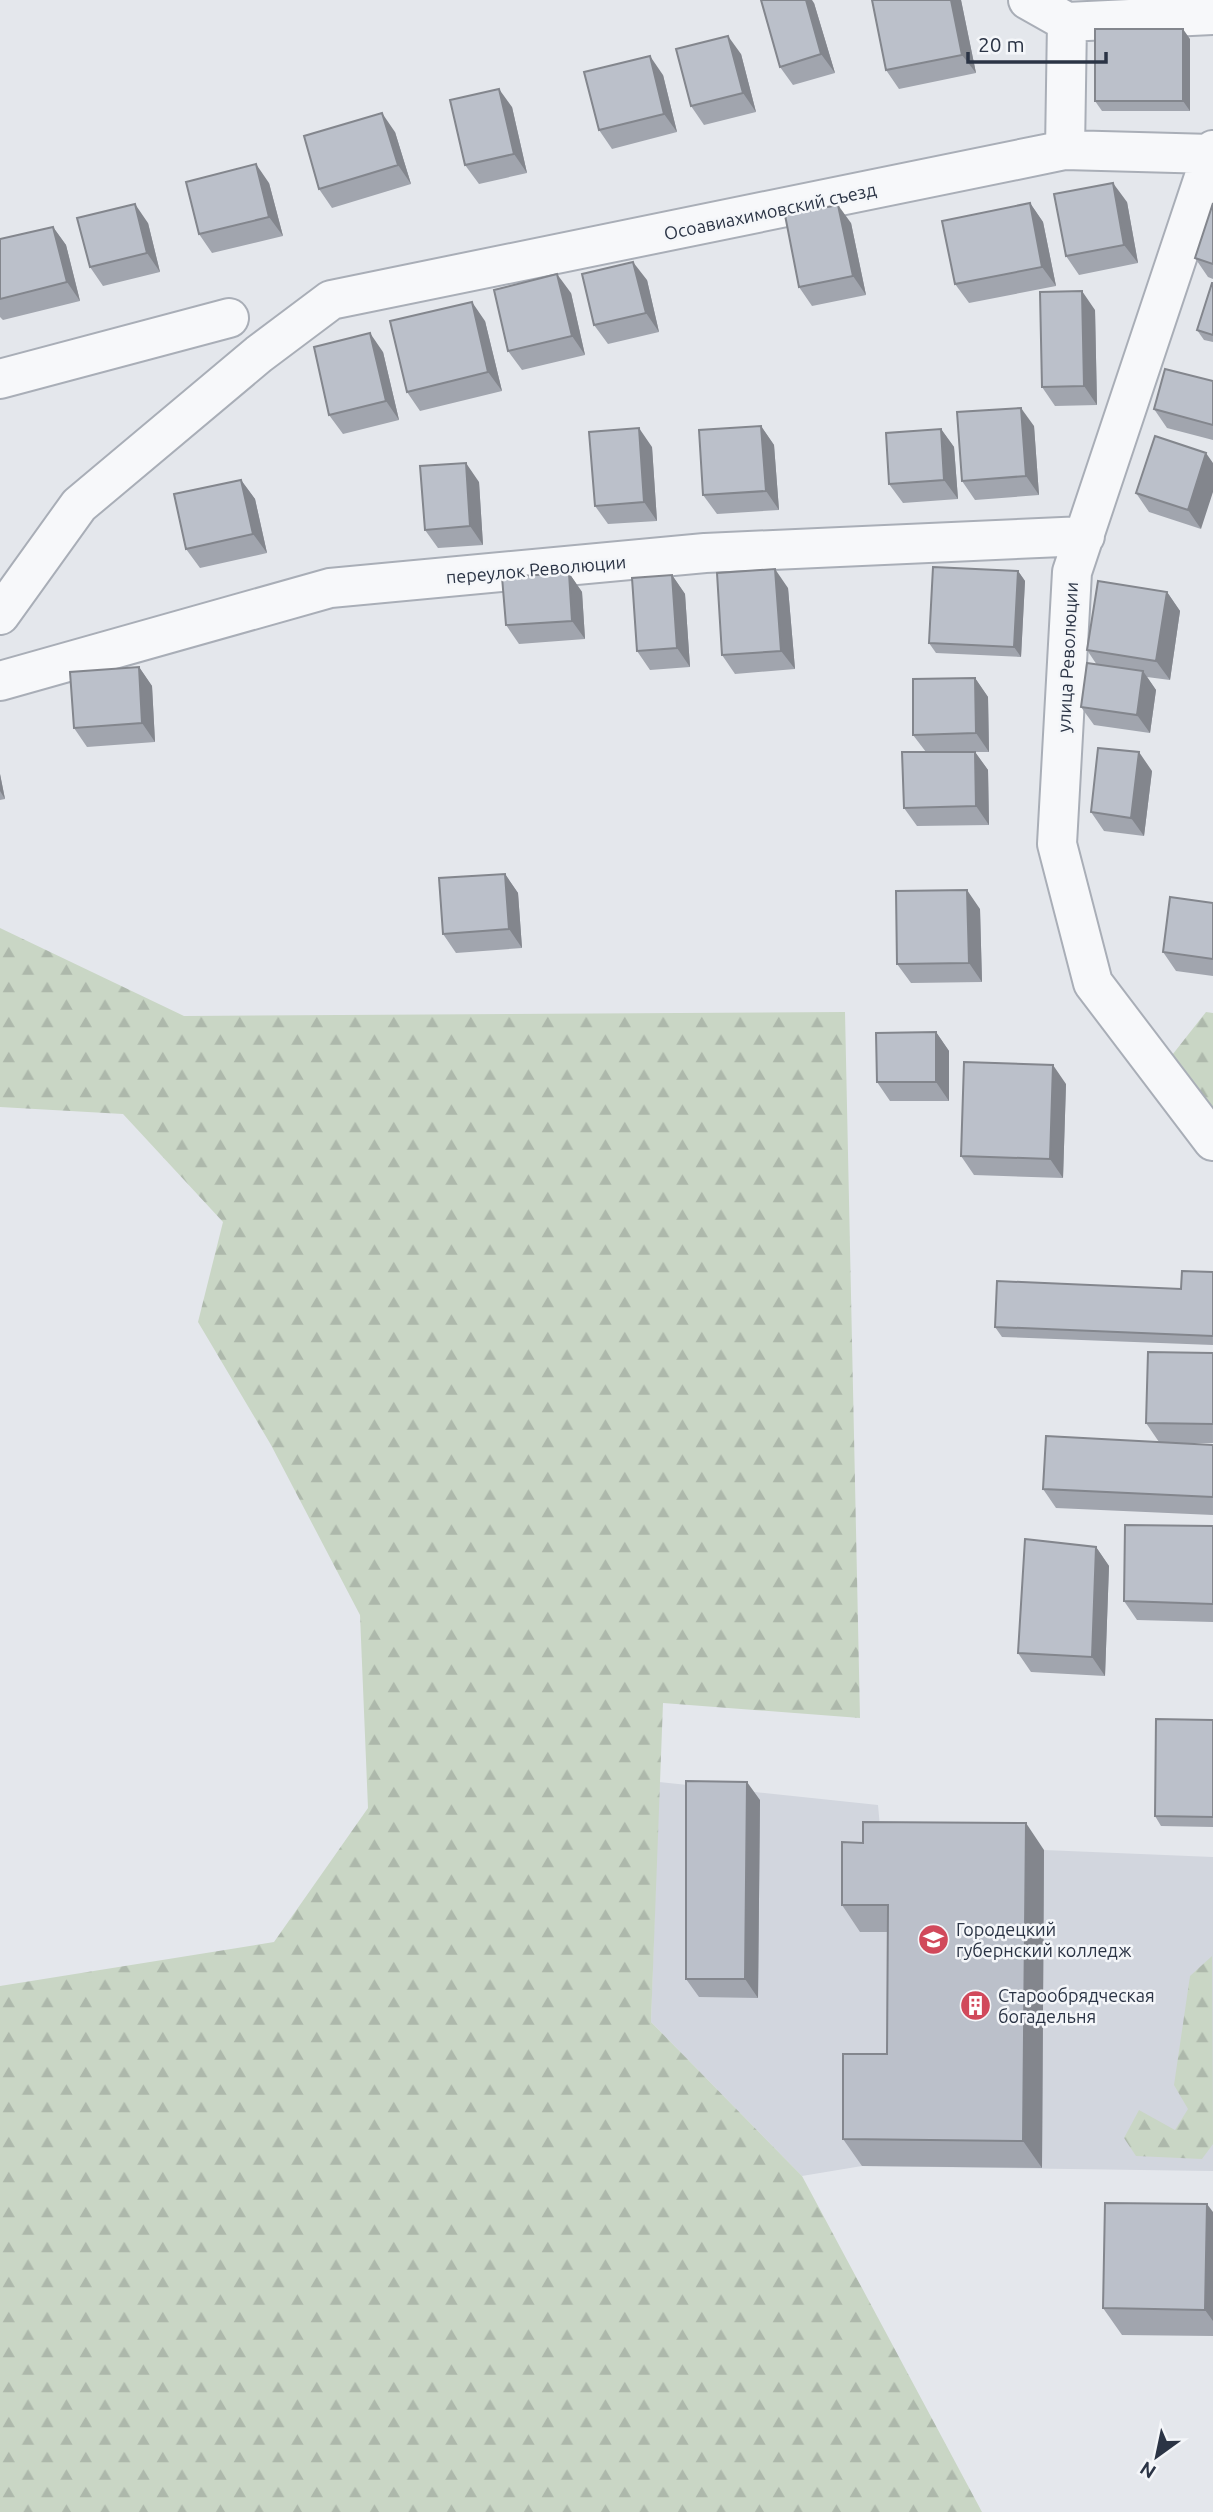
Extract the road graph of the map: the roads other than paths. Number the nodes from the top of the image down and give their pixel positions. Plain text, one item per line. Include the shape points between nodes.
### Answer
1 (1028, 0) edge
2 (1213, 15) edge
3 (1067, 22) junction
4 (1065, 150) junction
5 (1212, 152) edge
6 (229, 318) dead end
7 (0, 379) edge
8 (1084, 536) junction
9 (0, 615) edge
10 (0, 681) edge
11 (1213, 1141) edge

1 - 3 street
2 - 3 street
3 - 4 street
4 - 5 street, Осоавиахимовский съезд
4 - 9 street, Осоавиахимовский съезд via 331,300 259,354 79,505
5 - 8 street, улица Революции
6 - 7 street
8 - 10 street, переулок Революции via 705,553 330,588
8 - 11 street, улица Революции via 1072,572 1056,844 1093,983

